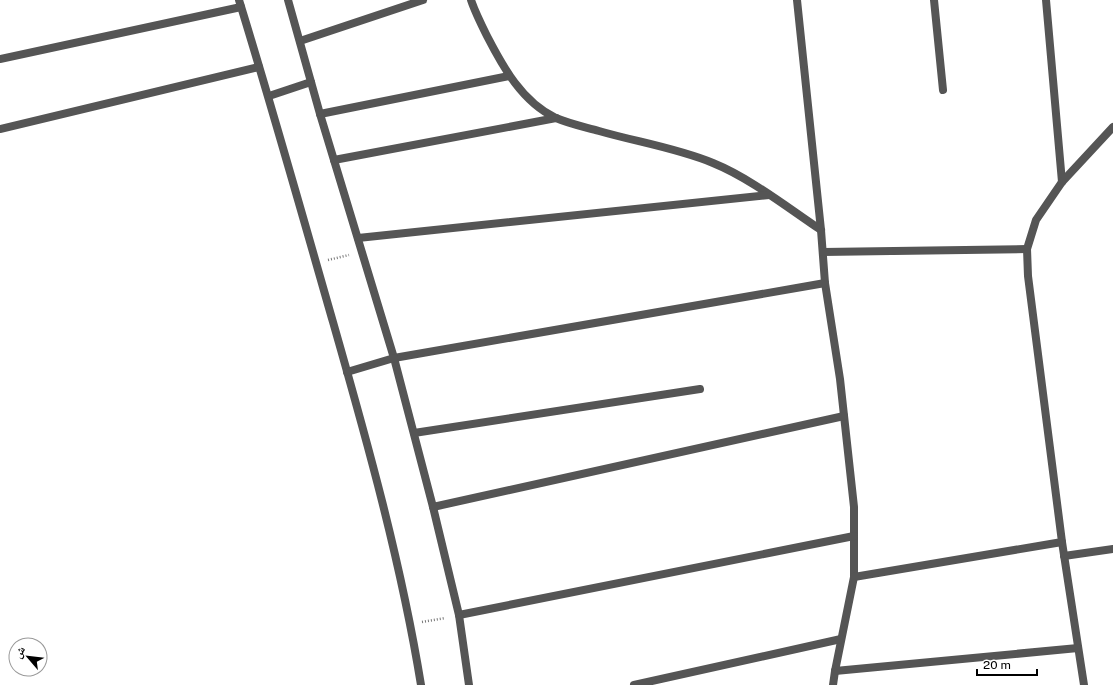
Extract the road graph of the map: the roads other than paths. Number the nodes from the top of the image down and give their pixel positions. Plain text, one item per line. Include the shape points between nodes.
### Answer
1 (288, 0) edge
2 (423, 0) edge
3 (471, 0) edge
4 (798, 0) edge
5 (934, 0) edge
6 (1046, 0) edge
7 (240, 3) edge
8 (300, 41) junction
9 (0, 59) edge
10 (259, 67) junction
11 (509, 76) junction
12 (311, 82) junction
13 (943, 90) dead end
14 (269, 96) junction
15 (320, 114) junction
16 (556, 118) junction
17 (1113, 127) edge
18 (0, 129) edge
19 (334, 160) junction
20 (1062, 182) junction
21 (769, 195) junction
22 (821, 230) junction
23 (358, 238) junction
24 (1027, 249) junction
25 (823, 252) junction
26 (825, 283) junction
27 (394, 358) junction
28 (347, 372) junction
29 (700, 388) dead end
30 (844, 416) junction
31 (414, 433) junction
32 (433, 508) junction
33 (854, 536) junction
34 (1062, 542) junction
35 (1113, 549) edge
36 (1064, 556) junction
37 (854, 577) junction
38 (459, 615) junction
39 (841, 639) junction
40 (1078, 648) junction
41 (834, 672) junction
42 (420, 685) edge
43 (469, 685) edge
44 (634, 685) edge
45 (833, 685) edge
46 (1084, 685) edge

1 - 8 street
2 - 8 street
3 - 11 street
4 - 22 street
5 - 13 street
6 - 20 street
7 - 9 street
7 - 10 street
8 - 12 street
10 - 14 street
10 - 18 street
11 - 15 street
11 - 16 street via 533,103
12 - 14 street
12 - 15 street
14 - 28 street
15 - 19 street
16 - 19 street
16 - 21 street via 714,163
17 - 20 street
19 - 23 street
20 - 24 street via 1036,220
21 - 22 street
21 - 23 street
22 - 25 street
23 - 27 street
24 - 25 street
24 - 34 street via 1028,276
25 - 26 street
26 - 27 street
26 - 30 street
27 - 28 street
27 - 31 street
28 - 42 street via 377,484 410,625
29 - 31 street
30 - 32 street
30 - 33 street via 854,507
31 - 32 street
32 - 38 street
33 - 37 street
33 - 38 street
34 - 36 street
34 - 37 street
35 - 36 street
36 - 40 street
37 - 39 street
38 - 43 street
39 - 41 street
39 - 44 street
40 - 41 street
40 - 46 street
41 - 45 street

